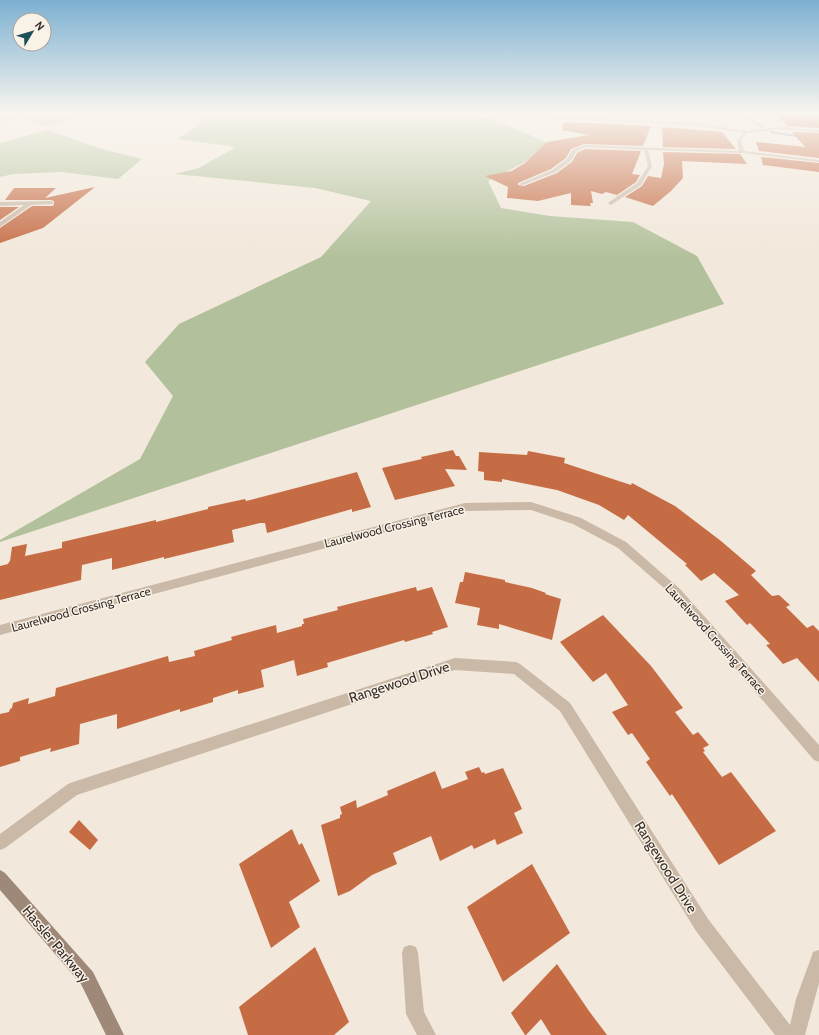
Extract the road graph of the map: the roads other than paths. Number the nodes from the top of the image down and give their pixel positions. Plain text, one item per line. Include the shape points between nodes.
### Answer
1 (569, 160) edge
2 (649, 160) edge
3 (521, 184) dead end
4 (30, 203) junction
5 (51, 203) dead end
6 (0, 204) edge
7 (611, 204) dead end
8 (0, 225) edge
9 (0, 630) edge
10 (819, 756) edge
11 (0, 843) edge
12 (0, 878) edge
13 (410, 953) dead end
14 (819, 958) edge
15 (115, 1035) edge
16 (427, 1035) edge
17 (786, 1035) edge
18 (796, 1035) edge

1 - 3 street via 554,171
2 - 7 street via 650,166 639,184
4 - 5 street
4 - 6 street
4 - 8 street
9 - 10 street, Laurelwood Crossing Terrace via 465,507 531,506 577,521 622,545 676,592
11 - 17 street, Rangewood Drive via 73,789 455,664 516,668 565,707 702,924
12 - 15 street, Hassler Parkway via 87,978
13 - 16 street via 415,1014
14 - 18 street

